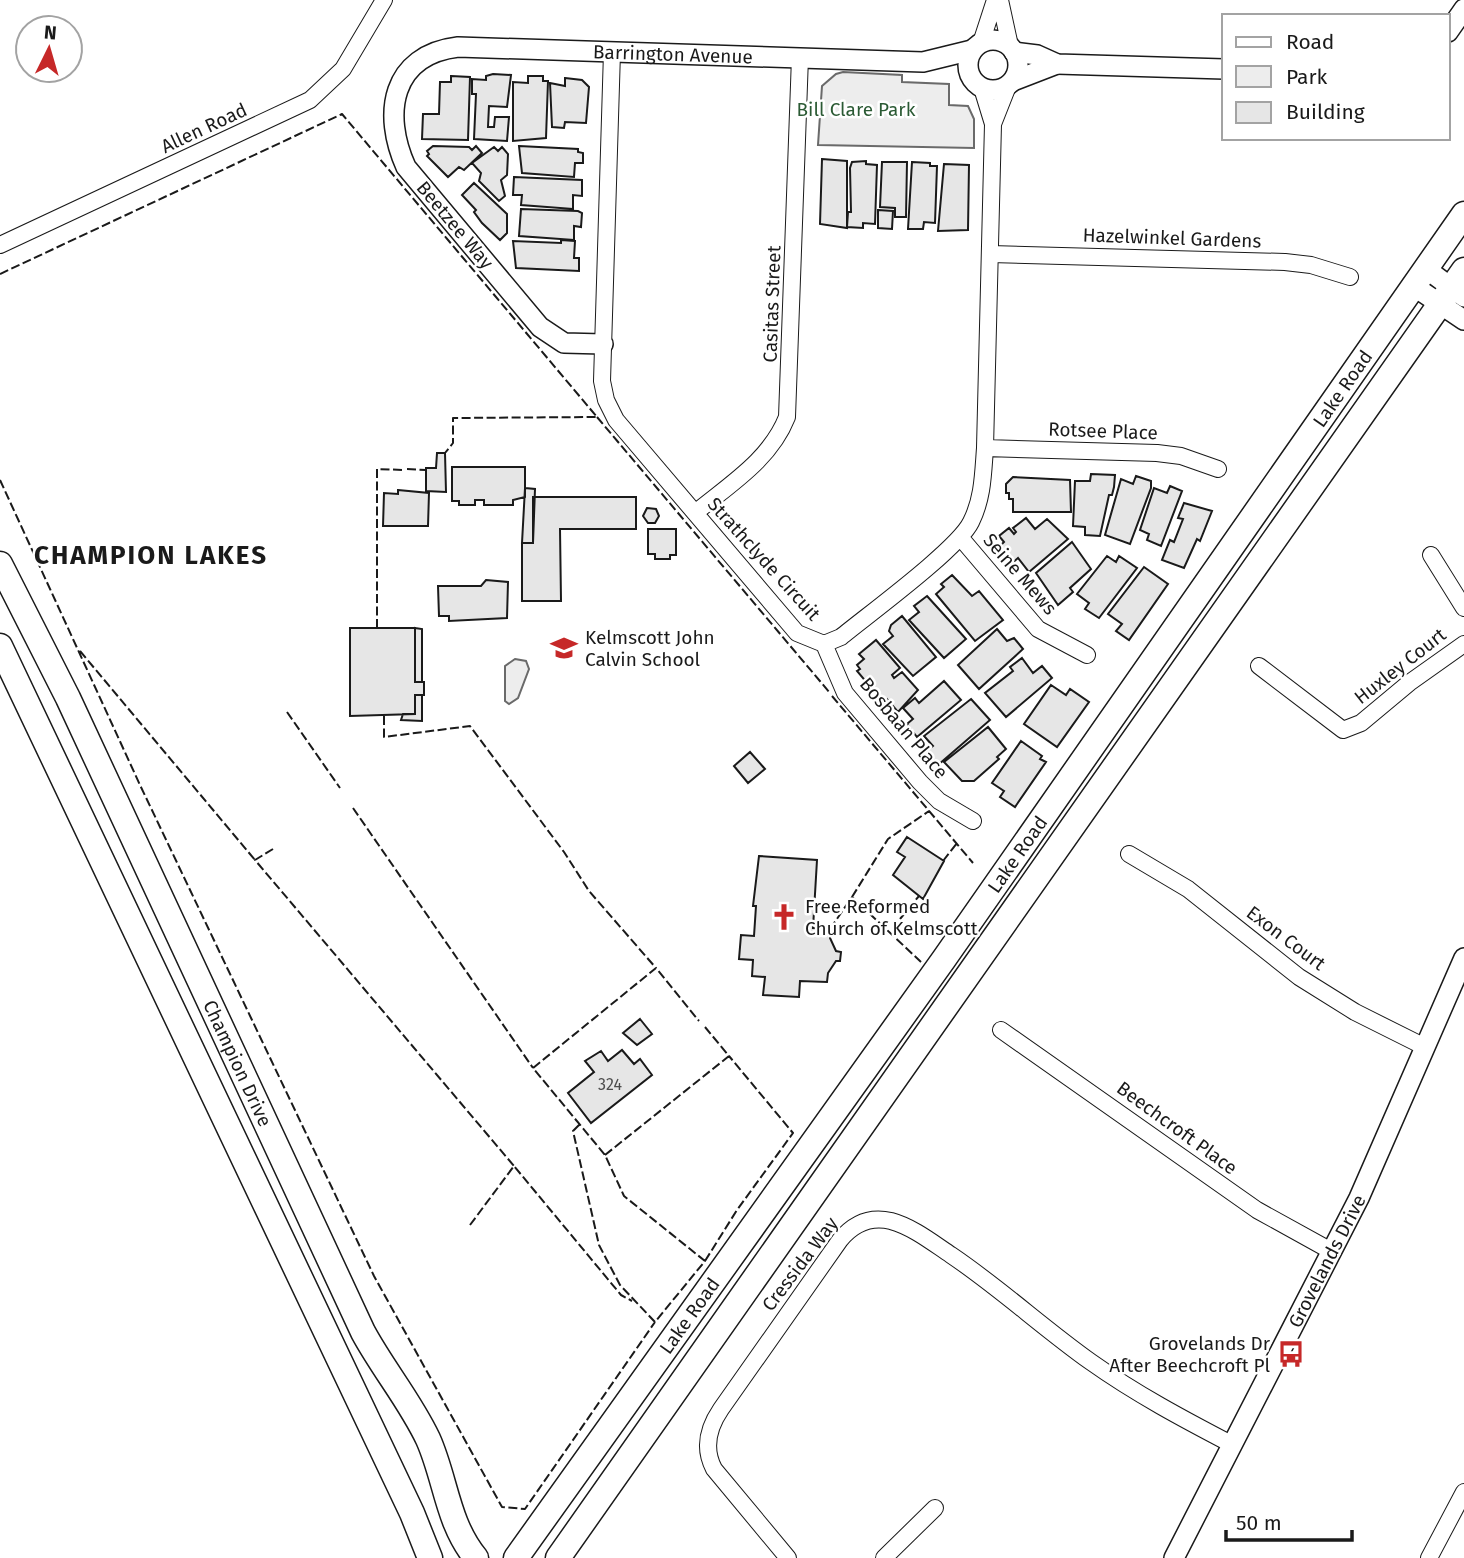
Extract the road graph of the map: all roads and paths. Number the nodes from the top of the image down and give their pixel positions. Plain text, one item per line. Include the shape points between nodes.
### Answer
1 (384, 0) edge
2 (997, 0) edge
3 (1464, 9) edge
4 (1450, 29) edge
5 (976, 47) junction
6 (1012, 49) junction
7 (612, 52) junction
8 (425, 56) joint
9 (800, 57) junction
10 (923, 61) junction
11 (1057, 64) junction
12 (1222, 69) edge
13 (976, 83) junction
14 (1010, 84) junction
15 (993, 124) junction
16 (1464, 214) edge
17 (0, 245) edge
18 (990, 254) junction
19 (1350, 277) dead end
20 (1419, 277) junction
21 (1455, 290) edge
22 (1464, 320) edge
23 (603, 344) junction
24 (985, 448) junction
25 (1218, 469) dead end
26 (695, 513) junction
27 (960, 537) junction
28 (1431, 555) dead end
29 (0, 565) edge
30 (1464, 608) edge
31 (1464, 643) edge
32 (824, 644) junction
33 (0, 646) edge
34 (1087, 655) dead end
35 (1259, 666) dead end
36 (973, 821) dead end
37 (1129, 853) dead end
38 (1464, 958) edge
39 (1000, 1030) dead end
40 (1423, 1046) junction
41 (852, 1087) junction
42 (878, 1106) junction
43 (1333, 1252) junction
44 (1233, 1445) junction
45 (1464, 1492) edge
46 (935, 1508) dead end
47 (1449, 1521) junction
48 (1464, 1529) edge
49 (430, 1558) edge
50 (476, 1558) edge
51 (516, 1558) edge
52 (558, 1558) edge
53 (789, 1558) edge
54 (884, 1558) edge
55 (1174, 1558) edge
56 (1429, 1558) edge

1 - 17 street, Allen Road via 343,69 310,100
2 - 5 street
2 - 6 street
3 - 4 street
5 - 6 street via 996,40
5 - 10 street, Barrington Avenue
5 - 13 street via 967,64
6 - 11 street
6 - 14 street via 1018,67
7 - 8 street, Barrington Avenue via 458,47
7 - 9 street, Barrington Avenue
7 - 23 street, Strathclyde Circuit
8 - 23 street, Beetzee Way via 411,67 395,97 393,130 406,167 546,332 564,342
9 - 10 street, Barrington Avenue
9 - 26 street, Casitas Street via 787,417 763,458
10 - 13 street, Barrington Avenue
11 - 12 street
11 - 14 street
13 - 14 street via 995,91
13 - 15 street, Strathclyde Circuit
14 - 15 street, Strathclyde Circuit
15 - 18 street, Strathclyde Circuit
16 - 20 main road, Lake Road
18 - 19 street, Hazelwinkel Gardens via 1285,262
18 - 24 street, Strathclyde Circuit
20 - 21 street
20 - 41 main road, Lake Road
21 - 22 street
21 - 42 main road, Lake Road
23 - 26 street, Strathclyde Circuit via 602,381 616,419
24 - 25 street, Rotsee Place via 1157,453
24 - 27 street, Strathclyde Circuit via 982,492 970,526
26 - 32 street, Strathclyde Circuit via 796,633
27 - 32 street, Strathclyde Circuit via 844,634
27 - 34 street, Seine Mews via 1038,629
28 - 30 street
29 - 50 main road, Champion Drive via 68,698 363,1332 424,1431 454,1522
31 - 35 street, Huxley Court via 1361,723 1343,730
32 - 36 street, Bosbaan Place via 845,693 939,801
33 - 49 main road, Champion Drive
37 - 40 street, Exon Court via 1188,889 1299,977
38 - 40 street, Grovelands Drive
39 - 43 street, Beechcroft Place via 1246,1202
40 - 43 street, Grovelands Drive
41 - 42 main road
41 - 51 main road, Lake Road
42 - 52 main road, Lake Road
43 - 44 street, Grovelands Drive
44 - 53 street, Cressida Way via 1089,1361 929,1240 888,1220 869,1220 852,1227 840,1240 709,1431 714,1469
44 - 55 street, Grovelands Drive
45 - 47 street
46 - 54 street
47 - 48 street
47 - 56 street

